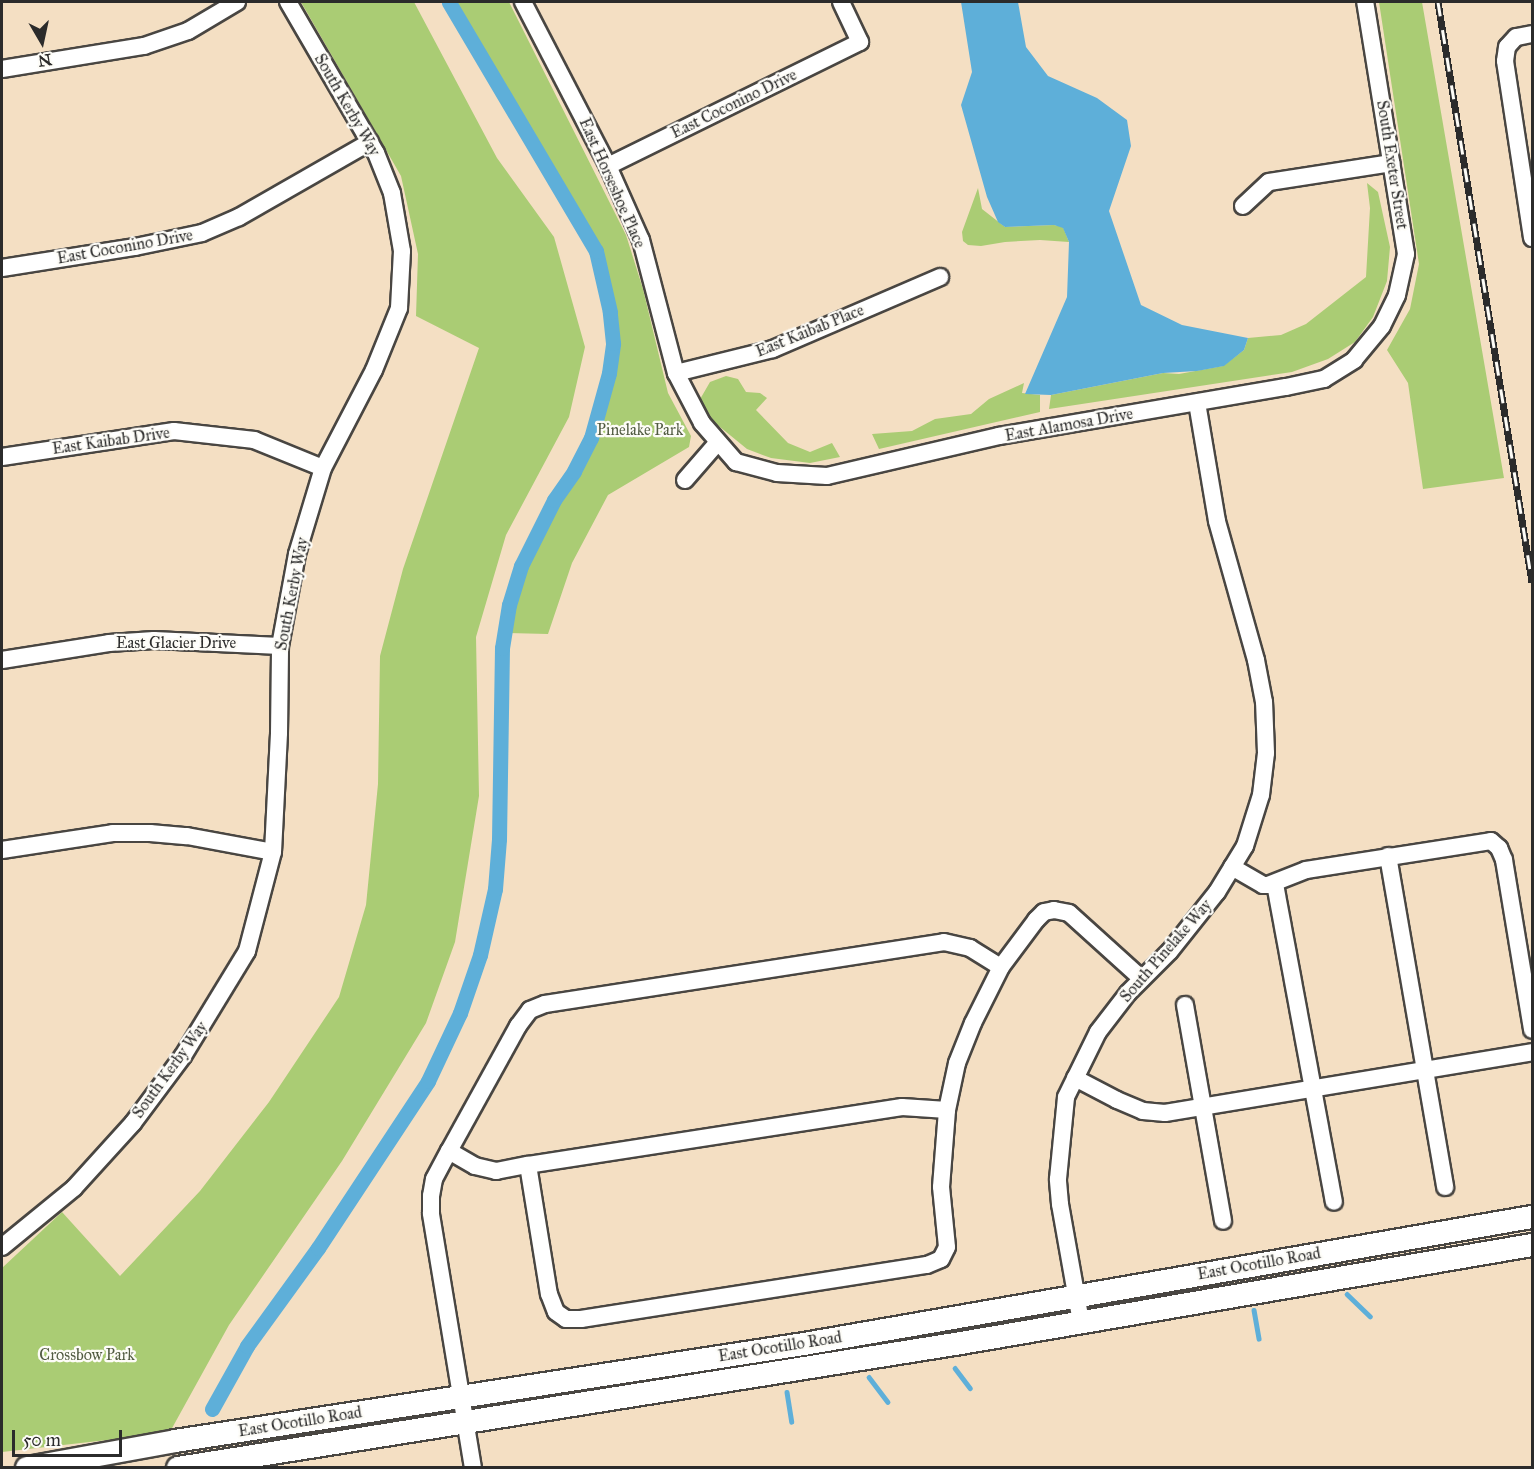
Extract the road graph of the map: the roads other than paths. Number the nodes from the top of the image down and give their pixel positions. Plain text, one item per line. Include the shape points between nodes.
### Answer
1 (237, 2) edge
2 (288, 2) edge
3 (524, 2) edge
4 (841, 2) edge
5 (1365, 2) edge
6 (1533, 34) edge
7 (2, 69) edge
8 (370, 142) junction
9 (1392, 163) junction
10 (608, 166) junction
11 (1528, 178) edge
12 (1243, 206) dead end
13 (1533, 238) edge
14 (2, 268) edge
15 (940, 277) dead end
16 (1382, 326) joint
17 (676, 373) junction
18 (1197, 403) junction
19 (718, 442) junction
20 (2, 457) edge
21 (736, 462) joint
22 (323, 468) junction
23 (685, 480) dead end
24 (280, 646) junction
25 (2, 660) edge
26 (2, 850) edge
27 (273, 852) junction
28 (1388, 856) junction
29 (1232, 867) junction
30 (1275, 884) junction
31 (1001, 967) junction
32 (1142, 979) junction
33 (1185, 1005) dead end
34 (1533, 1030) edge
35 (1533, 1052) edge
36 (1423, 1070) junction
37 (1075, 1078) junction
38 (1314, 1089) junction
39 (1204, 1109) junction
40 (947, 1110) junction
41 (449, 1151) junction
42 (528, 1165) junction
43 (1445, 1187) dead end
44 (1334, 1202) dead end
45 (1533, 1217) edge
46 (1223, 1221) dead end
47 (1533, 1245) edge
48 (2, 1247) edge
49 (1076, 1295) junction
50 (1081, 1322) junction
51 (462, 1396) junction
52 (466, 1422) junction
53 (27, 1467) edge
54 (178, 1467) edge
55 (473, 1467) edge

1 - 7 street via 188,31 155,43
2 - 8 street, South Kerby Way
3 - 10 street, East Horseshoe Place
4 - 10 street, East Coconino Drive via 860,42
5 - 9 street, South Exeter Street
6 - 11 street via 1516,37 1507,47 1505,61
8 - 14 street, East Coconino Drive via 239,217 202,233 135,248
8 - 22 street, South Kerby Way via 392,193 402,251 399,308 374,370
9 - 12 street via 1269,182
9 - 16 street, South Exeter Street via 1406,254 1397,295
10 - 17 street, East Horseshoe Place via 641,240
11 - 13 street
15 - 17 street, East Kaibab Place via 773,349
16 - 18 street, East Alamosa Drive via 1354,360 1324,378
17 - 19 street, East Horseshoe Place via 702,423
18 - 21 street, East Alamosa Drive via 999,436 827,476 777,473
18 - 29 street, South Pinelake Way via 1217,521 1264,702 1266,753 1261,795 1245,846
19 - 21 street, East Horseshoe Place
19 - 23 street
20 - 22 street, East Kaibab Drive via 174,431 254,440
22 - 24 street, South Kerby Way via 297,554
24 - 25 street, East Glacier Drive via 154,640
24 - 27 street, South Kerby Way
26 - 27 street via 112,833 150,833
27 - 48 street, South Kerby Way via 246,951 183,1056 133,1123 74,1188
28 - 30 street via 1306,870
28 - 34 street via 1478,841 1496,844 1504,860
28 - 36 street
29 - 30 street via 1263,885
29 - 32 street, South Pinelake Way via 1170,951
30 - 38 street
31 - 32 street via 1036,920 1044,912 1054,910 1069,913
31 - 40 street via 957,1063
31 - 41 street via 970,948 944,942 545,1004 530,1010 518,1026
32 - 37 street, South Pinelake Way via 1098,1032
33 - 39 street
35 - 36 street
36 - 38 street
36 - 43 street
37 - 39 street via 1143,1111
37 - 49 street, South Pinelake Way via 1066,1097 1058,1179
38 - 39 street
38 - 44 street
39 - 46 street
40 - 42 street via 902,1107
40 - 42 street via 941,1187 947,1229 941,1259 927,1265 581,1319 566,1319 556,1312 549,1294
41 - 42 street via 475,1166 496,1170
41 - 51 street via 434,1179 431,1213
45 - 49 main road, East Ocotillo Road
47 - 50 main road, East Ocotillo Road
49 - 50 street, South Pinelake Way
49 - 51 main road, East Ocotillo Road via 804,1344
50 - 52 main road, East Ocotillo Road
51 - 52 street
51 - 53 main road, East Ocotillo Road
52 - 54 main road, East Ocotillo Road
52 - 55 street

